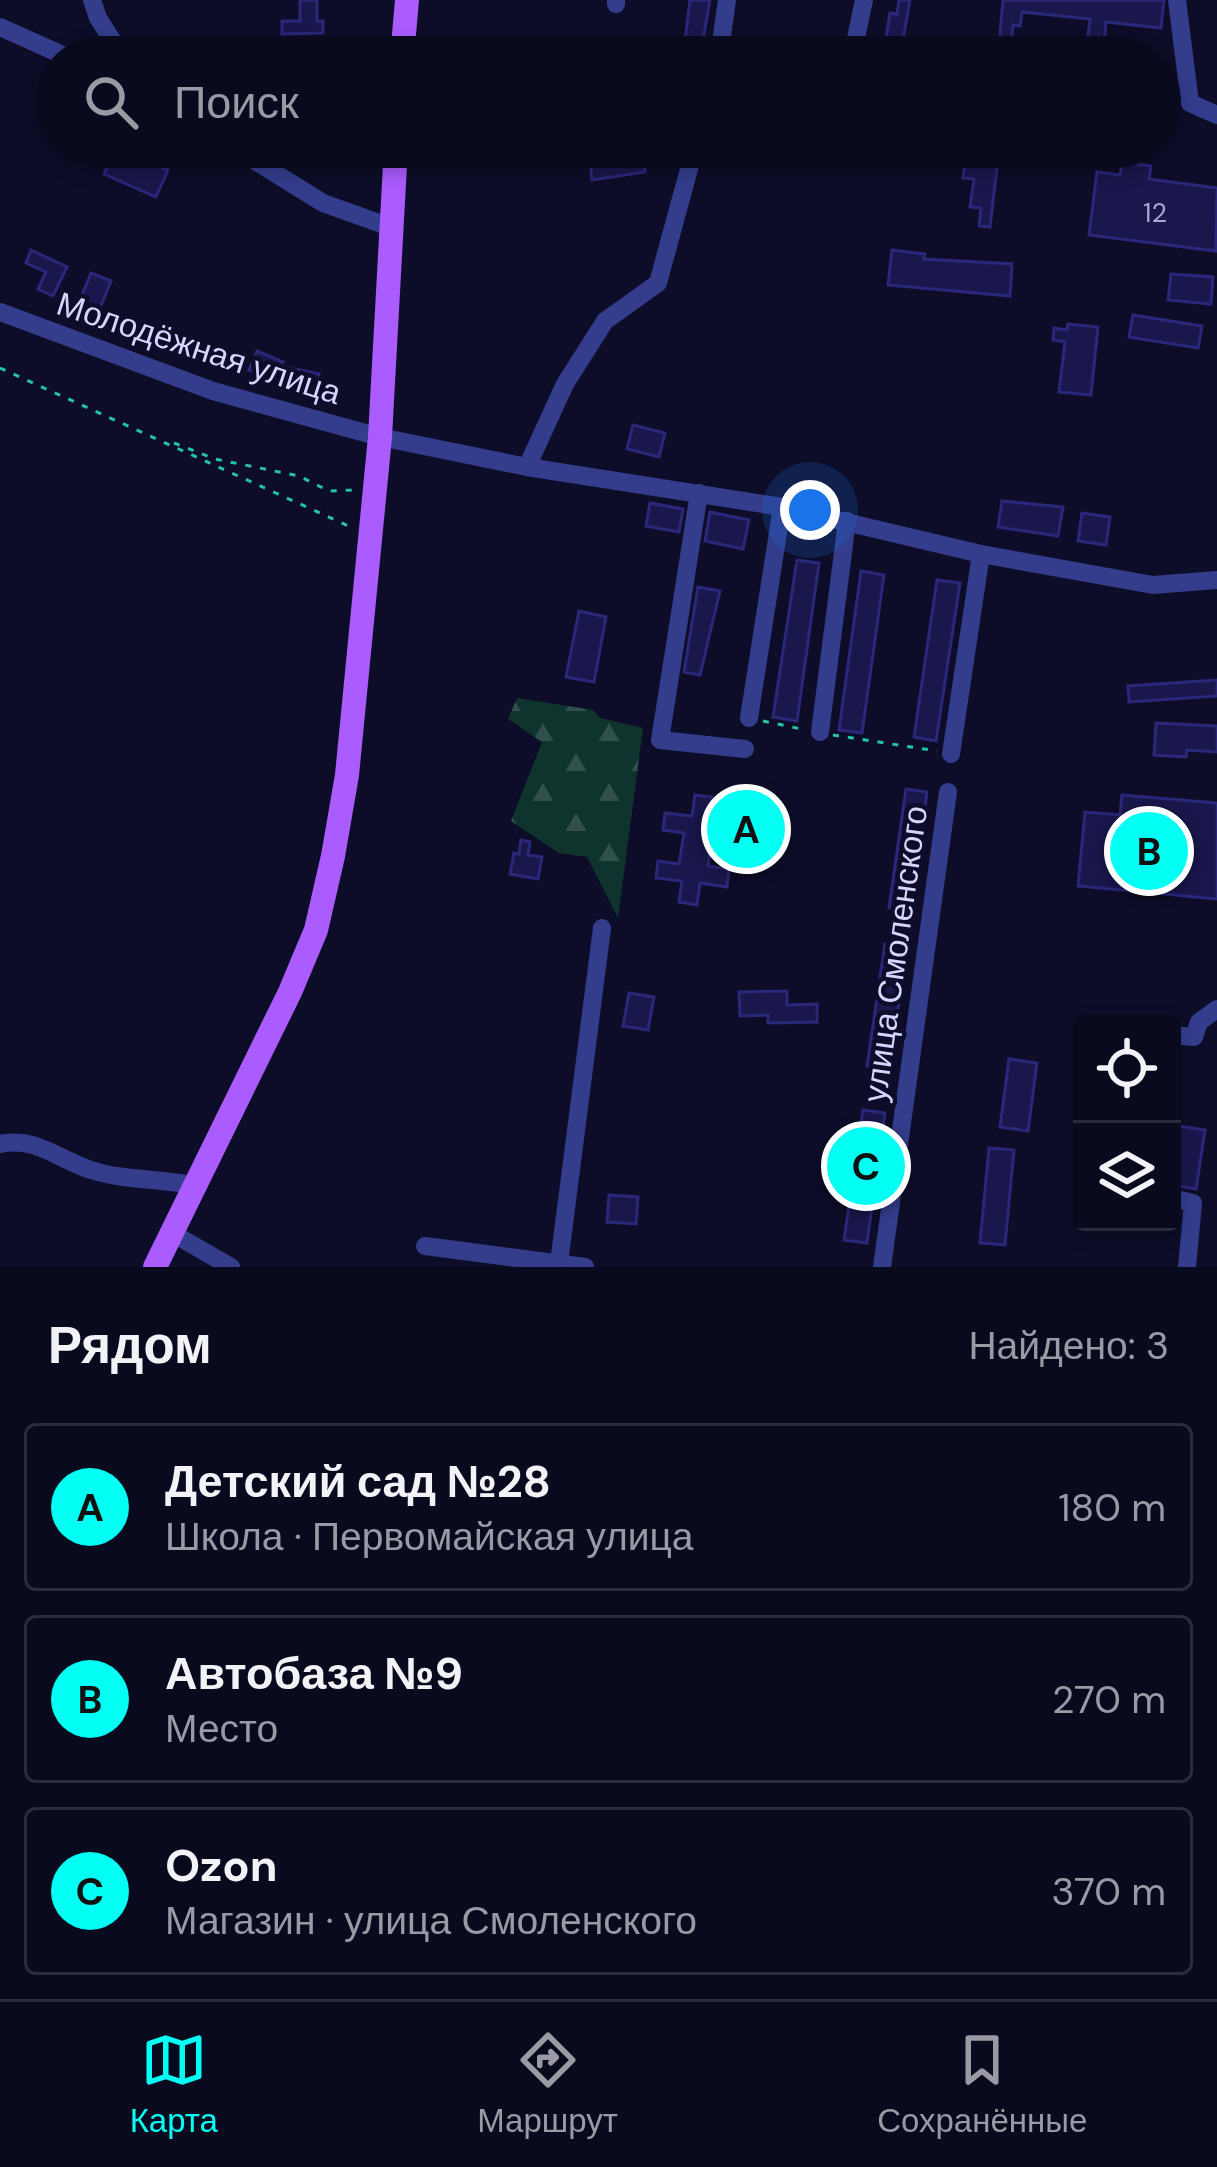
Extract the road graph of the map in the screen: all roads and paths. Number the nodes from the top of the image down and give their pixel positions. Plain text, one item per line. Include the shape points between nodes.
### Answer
1 (92, 0) edge
2 (406, 0) edge
3 (727, 0) edge
4 (864, 0) edge
5 (1177, 0) edge
6 (0, 27) edge
7 (110, 36) edge
8 (403, 36) edge
9 (722, 36) edge
10 (856, 36) edge
11 (36, 43) edge
12 (1217, 116) edge
13 (267, 168) edge
14 (394, 168) edge
15 (689, 168) edge
16 (390, 227) junction
17 (0, 312) edge
18 (0, 368) edge
19 (156, 436) junction
20 (380, 437) junction
21 (527, 467) junction
22 (375, 490) junction
23 (699, 494) junction
24 (782, 507) junction
25 (847, 521) junction
26 (370, 538) junction
27 (981, 554) junction
28 (1217, 580) edge
29 (749, 718) joint
30 (820, 733) junction
31 (745, 749) dead end
32 (951, 754) joint
33 (948, 792) dead end
34 (602, 928) dead end
35 (1217, 1009) edge
36 (1181, 1036) edge
37 (0, 1144) edge
38 (196, 1186) junction
39 (1181, 1200) edge
40 (172, 1233) junction
41 (425, 1246) dead end
42 (559, 1263) junction
43 (155, 1267) edge
44 (231, 1267) edge
45 (585, 1267) edge
46 (882, 1267) edge
47 (1186, 1267) edge

1 - 7 street
2 - 8 main road
3 - 9 street
4 - 10 street
5 - 12 street via 1190,103
6 - 11 street
13 - 16 street via 323,203
14 - 16 main road
15 - 21 street via 658,283 605,321
16 - 20 main road
17 - 20 street, Молодёжная улица via 213,391
18 - 19 path
19 - 22 path via 328,491
19 - 26 path
20 - 21 street, Молодёжная улица
20 - 22 main road
21 - 23 street, Молодёжная улица
22 - 26 main road
23 - 24 street, Молодёжная улица
23 - 31 street via 660,740
24 - 25 street, Молодёжная улица
24 - 29 street
25 - 27 street, Молодёжная улица
25 - 30 street
26 - 38 main road via 346,775 316,930
27 - 28 street, Молодёжная улица via 1153,585
27 - 32 street
29 - 30 path
30 - 32 path
33 - 46 street, улица Смоленского
34 - 42 street
35 - 36 street via 1198,1022 1194,1037
37 - 38 street via 26,1142 90,1170
38 - 40 main road
39 - 47 street via 1193,1203
40 - 43 main road
40 - 44 street
41 - 42 street
42 - 45 street

